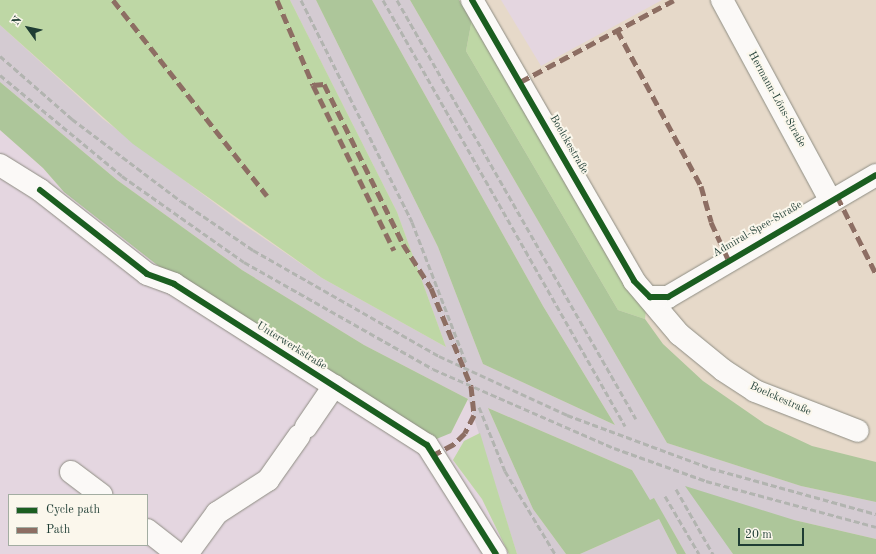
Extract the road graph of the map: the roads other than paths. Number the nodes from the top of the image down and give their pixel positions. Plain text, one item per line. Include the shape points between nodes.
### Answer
1 (472, 0) edge
2 (722, 0) edge
3 (0, 165) edge
4 (876, 175) edge
5 (830, 200) junction
6 (650, 297) junction
7 (334, 386) junction
8 (858, 431) dead end
9 (71, 472) dead end
10 (100, 494) edge
11 (148, 531) edge
12 (178, 554) edge
13 (187, 554) edge
14 (496, 554) edge

1 - 6 street, Boelckestraße via 634,281
2 - 5 street, Hermann-Löns-Straße
3 - 7 street, Unterwerkstraße via 40,190 148,274 174,284
4 - 5 street, Admiral-Spee-Straße
5 - 6 street, Admiral-Spee-Straße via 668,296
6 - 8 street, Boelckestraße via 679,334 723,370 768,396
7 - 13 street via 268,480 217,513
7 - 14 street, Unterwerkstraße via 427,445
9 - 10 street
11 - 12 street

